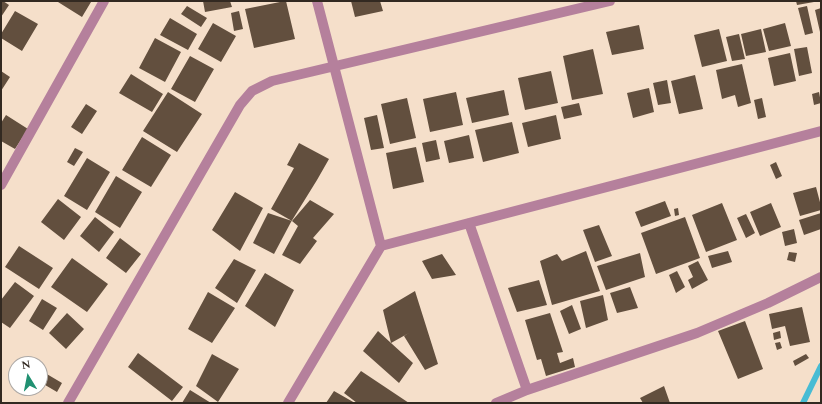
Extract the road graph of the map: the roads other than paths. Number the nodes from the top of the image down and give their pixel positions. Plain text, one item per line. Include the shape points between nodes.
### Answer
1 (104, 1) edge
2 (316, 1) edge
3 (610, 1) edge
4 (334, 67) junction
5 (821, 131) edge
6 (1, 185) edge
7 (470, 223) junction
8 (381, 246) junction
9 (821, 277) edge
10 (527, 390) junction
11 (68, 403) edge
12 (288, 403) edge
13 (496, 403) edge

1 - 6 street
2 - 4 street
3 - 4 street
4 - 8 street
4 - 11 street via 272,81 252,91 240,105
5 - 7 street
7 - 8 street
7 - 10 street
8 - 12 street
9 - 10 street via 697,333
10 - 13 street

